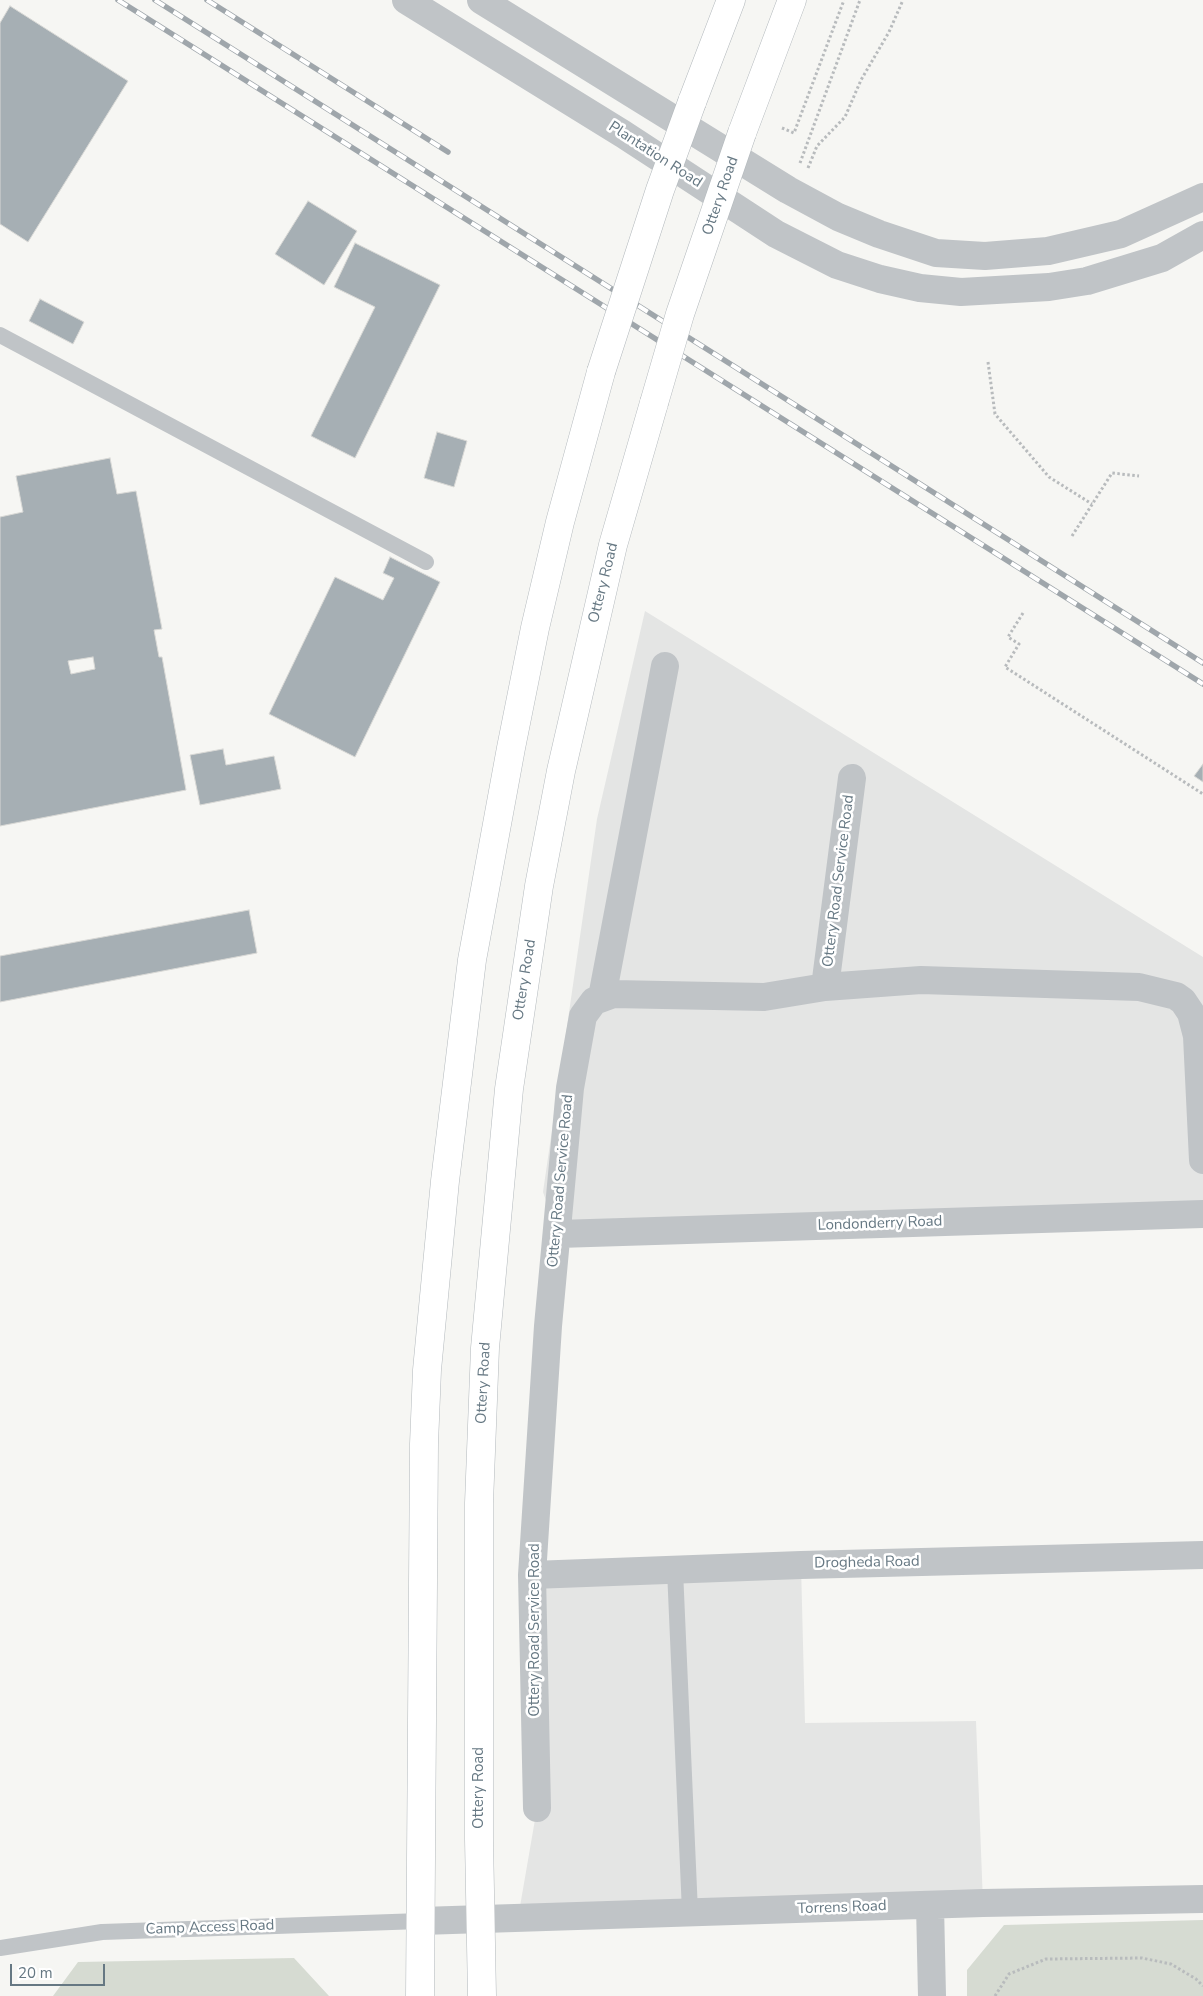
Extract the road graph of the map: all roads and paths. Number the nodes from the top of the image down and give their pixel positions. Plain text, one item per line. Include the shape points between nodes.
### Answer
1 (406, 0) edge
2 (480, 0) edge
3 (731, 0) edge
4 (792, 0) edge
5 (844, 0) edge
6 (860, 0) edge
7 (902, 0) edge
8 (782, 128) dead end
9 (799, 165) dead end
10 (806, 173) dead end
11 (1203, 197) edge
12 (1203, 235) edge
13 (0, 335) edge
14 (988, 362) dead end
15 (1139, 476) dead end
16 (1092, 504) junction
17 (1072, 536) dead end
18 (426, 562) dead end
19 (1023, 613) dead end
20 (665, 666) dead end
21 (852, 778) dead end
22 (1203, 794) edge
23 (825, 987) junction
24 (602, 997) junction
25 (1203, 1160) edge
26 (1203, 1214) edge
27 (558, 1234) junction
28 (1203, 1555) edge
29 (675, 1570) junction
30 (532, 1575) junction
31 (537, 1808) dead end
32 (1203, 1899) edge
33 (930, 1905) junction
34 (690, 1912) junction
35 (482, 1919) junction
36 (421, 1921) junction
37 (0, 1948) edge
38 (1203, 1986) edge
39 (420, 1996) edge
40 (482, 1996) edge
41 (932, 1996) edge
42 (995, 1996) edge

1 - 12 street, Plantation Road via 776,234 837,265 880,279 920,288 961,292 1048,287 1087,281 1162,258
2 - 11 street via 788,190 846,220 936,253 985,256 1048,251 1121,234
3 - 36 main road, bridge via 660,190 601,372 560,522 535,628 472,960 428,1361 424,1444
4 - 35 main road, Ottery Road, bridge via 680,314 613,545 563,761 539,886 509,1089 485,1348 480,1494 479,1820
5 - 8 path via 794,133
6 - 9 path
7 - 10 path via 845,117 817,146
13 - 18 lane
14 - 16 path via 995,414 1049,477
15 - 16 path via 1112,473
16 - 17 path
19 - 22 path via 1008,637 1019,644 1005,667
20 - 24 street
21 - 23 street, Ottery Road Service Road
23 - 24 street, Ottery Road Service Road via 764,997 613,994
23 - 25 street via 921,980 960,981 1139,988 1176,996 1191,1013 1197,1036
24 - 27 street, Ottery Road Service Road via 588,1007 581,1023 570,1088
26 - 27 street, Londonderry Road
27 - 30 street, Ottery Road Service Road via 548,1326
28 - 29 street, Drogheda Road
29 - 30 street, Drogheda Road
29 - 34 lane
30 - 31 street, Ottery Road Service Road
32 - 33 street, Torrens Road
33 - 34 street, Torrens Road
33 - 41 street
34 - 35 street, Torrens Road
35 - 36 street, Torrens Road
35 - 40 main road, Ottery Road
36 - 37 lane, Camp Access Road via 102,1932
36 - 39 main road
38 - 42 path via 1171,1964 1142,1958 1046,1959 1009,1974

